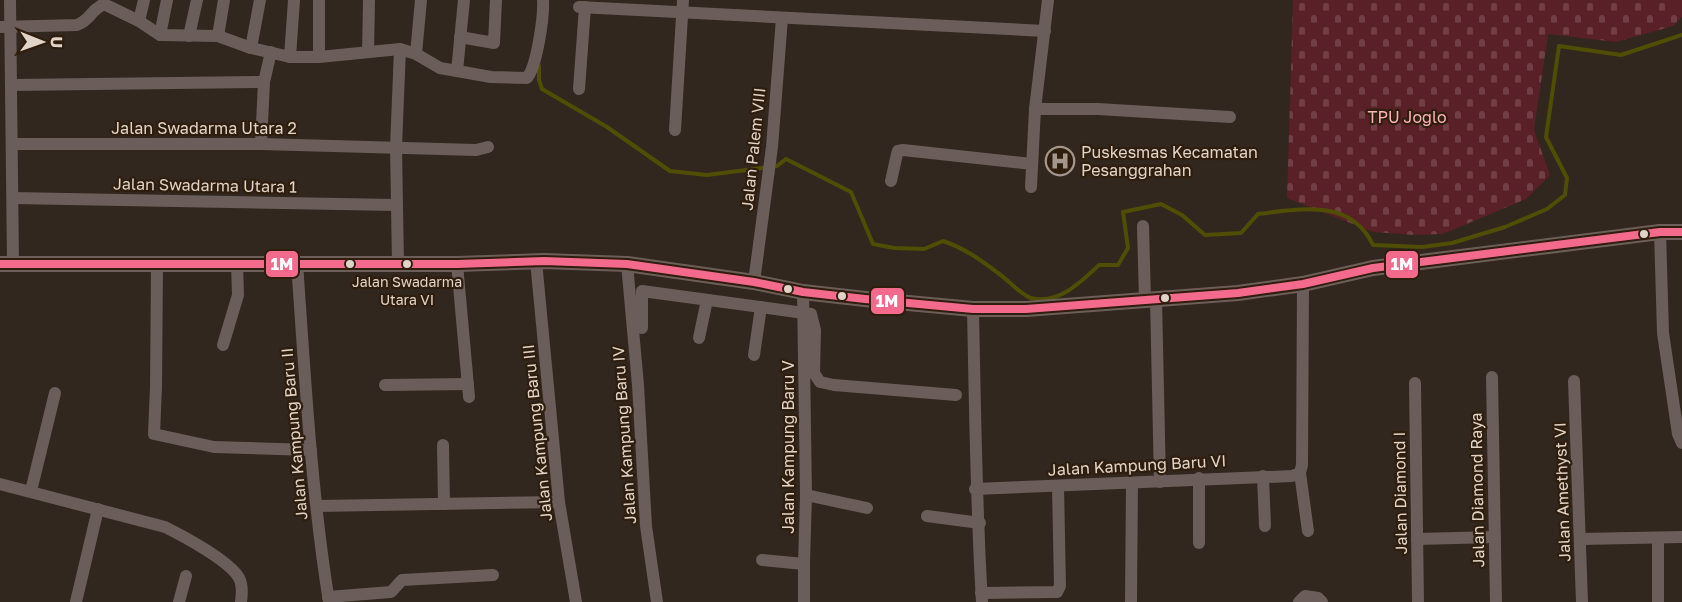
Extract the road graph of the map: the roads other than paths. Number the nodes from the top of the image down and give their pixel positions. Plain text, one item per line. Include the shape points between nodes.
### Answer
1 (10, 0) edge
2 (144, 0) edge
3 (167, 0) edge
4 (197, 0) edge
5 (224, 0) edge
6 (260, 0) edge
7 (294, 0) edge
8 (319, 0) edge
9 (369, 0) edge
10 (421, 0) edge
11 (464, 0) edge
12 (496, 0) edge
13 (543, 0) edge
14 (1048, 0) edge
15 (105, 2) edge
16 (683, 6) edge
17 (782, 18) junction
18 (139, 21) junction
19 (5, 26) edge
20 (1045, 31) junction
21 (160, 35) junction
22 (189, 36) junction
23 (218, 36) junction
24 (460, 37) junction
25 (251, 48) junction
26 (400, 49) junction
27 (271, 52) junction
28 (368, 52) junction
29 (416, 54) junction
30 (290, 57) junction
31 (319, 57) junction
32 (456, 71) junction
33 (264, 82) junction
34 (11, 84) junction
35 (579, 89) dead end
36 (1035, 109) junction
37 (1230, 117) dead end
38 (675, 130) dead end
39 (261, 144) junction
40 (8, 146) edge
41 (396, 147) junction
42 (488, 147) dead end
43 (1032, 164) junction
44 (891, 181) dead end
45 (1031, 188) dead end
46 (13, 198) junction
47 (396, 204) junction
48 (1143, 226) dead end
49 (1660, 232) junction
50 (1682, 232) edge
51 (536, 261) junction
52 (237, 263) junction
53 (297, 263) junction
54 (7, 264) edge
55 (157, 264) junction
56 (398, 264) junction
57 (457, 264) junction
58 (627, 264) junction
59 (754, 282) junction
60 (1303, 284) junction
61 (803, 292) junction
62 (1151, 299) junction
63 (707, 300) junction
64 (761, 307) junction
65 (973, 309) junction
66 (804, 313) junction
67 (642, 328) dead end
68 (699, 338) dead end
69 (223, 345) dead end
70 (754, 355) dead end
71 (1492, 377) dead end
72 (1574, 381) dead end
73 (1415, 383) dead end
74 (468, 384) junction
75 (385, 385) dead end
76 (55, 393) dead end
77 (956, 395) dead end
78 (469, 397) dead end
79 (1682, 443) edge
80 (443, 445) dead end
81 (311, 450) junction
82 (1300, 473) junction
83 (1263, 476) junction
84 (1200, 478) junction
85 (1160, 482) junction
86 (1132, 483) junction
87 (1058, 486) junction
88 (0, 487) edge
89 (975, 489) junction
90 (31, 491) junction
91 (806, 495) junction
92 (560, 502) junction
93 (444, 504) junction
94 (317, 506) junction
95 (867, 508) dead end
96 (98, 509) junction
97 (927, 516) dead end
98 (980, 524) junction
99 (1265, 526) dead end
100 (1308, 531) dead end
101 (1495, 537) junction
102 (1682, 537) edge
103 (1580, 538) junction
104 (1658, 538) junction
105 (1417, 539) junction
106 (1199, 543) dead end
107 (762, 560) dead end
108 (804, 564) junction
109 (494, 575) dead end
110 (186, 576) dead end
111 (982, 597) edge
112 (329, 599) edge
113 (76, 602) edge
114 (179, 602) edge
115 (241, 602) edge
116 (576, 602) edge
117 (657, 602) edge
118 (804, 602) edge
119 (1131, 602) edge
120 (1299, 602) edge
121 (1322, 602) edge
122 (1418, 602) edge
123 (1496, 602) edge
124 (1582, 602) edge
125 (1658, 602) edge

1 - 19 street
2 - 18 street
3 - 21 street
4 - 22 street
5 - 23 street
6 - 25 street
7 - 30 street
8 - 31 street
9 - 28 street
10 - 29 street
11 - 24 street
12 - 24 street via 494,44
13 - 32 street via 543,17 527,78
14 - 20 street
15 - 18 street
15 - 19 street via 77,25
16 - 17 street
16 - 35 street via 582,7
16 - 38 street
17 - 20 street
17 - 59 street, Jalan Palem VIII
18 - 21 street
19 - 34 street
20 - 36 street
21 - 22 street
22 - 23 street
23 - 25 street
24 - 32 street
25 - 27 street
26 - 28 street
26 - 29 street
26 - 41 street
27 - 30 street
27 - 33 street
28 - 31 street
29 - 32 street via 440,68
30 - 31 street
33 - 34 street
33 - 39 street
34 - 40 street
36 - 37 street
36 - 43 street
39 - 40 street, Jalan Swadarma Utara 2
39 - 41 street, Jalan Swadarma Utara 2
40 - 46 street
41 - 42 street, Jalan Swadarma Utara 2
41 - 47 street
43 - 44 street via 903,150 898,151
43 - 45 street
46 - 47 street, Jalan Swadarma Utara 1
46 - 54 street
47 - 56 street
48 - 62 street
49 - 50 main road
49 - 60 main road via 1373,267
49 - 79 street via 1663,333
51 - 57 main road
51 - 58 main road
51 - 92 street, Jalan Kampung Baru III
52 - 53 main road
52 - 55 main road
52 - 69 street via 238,295
53 - 56 main road
53 - 81 street, Jalan Kampung Baru II
54 - 55 main road
55 - 81 street via 153,434 214,447
56 - 57 main road
57 - 74 street
58 - 59 main road
58 - 117 street, Jalan Kampung Baru IV via 646,526
59 - 61 main road
60 - 62 main road
60 - 82 street
61 - 65 main road
61 - 66 street, Jalan Kampung Baru V
62 - 65 main road
62 - 85 street
63 - 64 street
63 - 67 street via 642,291
63 - 68 street
64 - 66 street
64 - 70 street
65 - 89 street
66 - 77 street via 812,314 814,373 820,382
66 - 91 street, Jalan Kampung Baru V
71 - 101 street, Jalan Diamond Raya
72 - 103 street, Jalan Amethyst VI
73 - 105 street, Jalan Diamond I
74 - 75 street
74 - 78 street
76 - 90 street
80 - 93 street
81 - 94 street, Jalan Kampung Baru II
82 - 83 street, Jalan Kampung Baru VI
82 - 100 street
83 - 84 street, Jalan Kampung Baru VI
83 - 99 street
84 - 85 street, Jalan Kampung Baru VI
84 - 106 street
85 - 86 street, Jalan Kampung Baru VI
86 - 87 street, Jalan Kampung Baru VI
86 - 119 street
87 - 89 street, Jalan Kampung Baru VI
87 - 111 street via 1057,592
88 - 90 street
89 - 98 street
90 - 96 street
91 - 95 street
91 - 108 street, Jalan Kampung Baru V
92 - 93 street
92 - 116 street, Jalan Kampung Baru III
93 - 94 street
94 - 112 street, Jalan Kampung Baru II
96 - 113 street
96 - 115 street via 165,527 190,539 232,569 241,585
97 - 98 street
98 - 111 street
101 - 105 street
101 - 123 street, Jalan Diamond Raya
102 - 104 street
103 - 104 street
103 - 124 street, Jalan Amethyst VI
104 - 125 street
105 - 122 street, Jalan Diamond I
107 - 108 street
108 - 118 street, Jalan Kampung Baru V
109 - 112 street via 402,580 391,592
110 - 114 street
120 - 121 street via 1305,597

